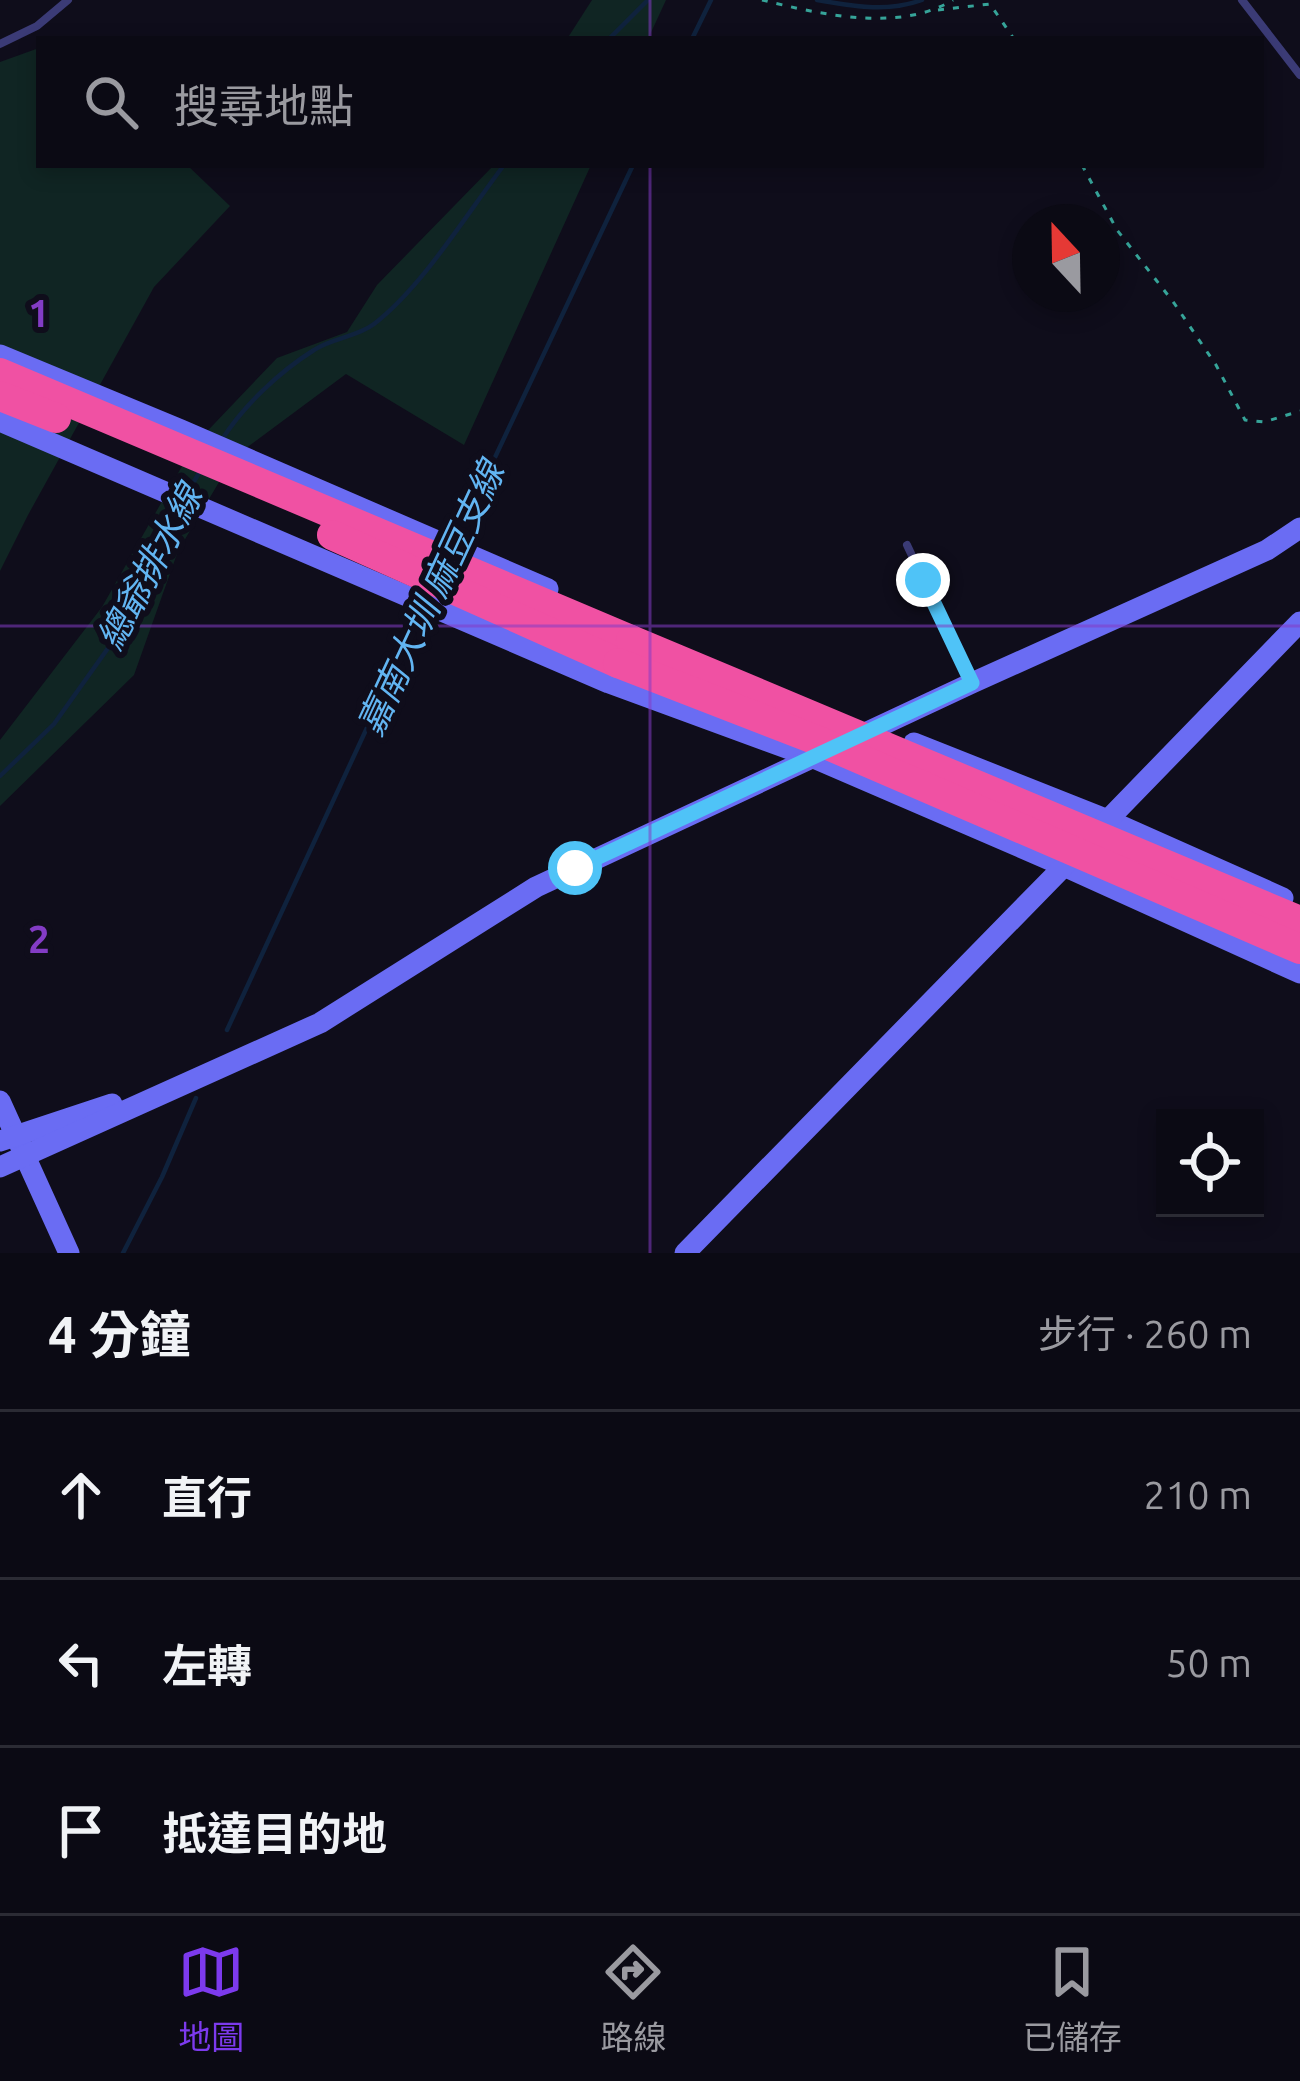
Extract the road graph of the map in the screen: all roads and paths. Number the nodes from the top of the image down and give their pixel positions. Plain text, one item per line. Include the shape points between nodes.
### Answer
1 (68, 0) edge
2 (762, 0) edge
3 (953, 0) edge
4 (1242, 0) edge
5 (936, 10) junction
6 (1012, 36) edge
7 (0, 44) edge
8 (1300, 75) edge
9 (1084, 168) edge
10 (0, 356) edge
11 (0, 373) edge
12 (0, 396) edge
13 (1300, 411) edge
14 (0, 421) edge
15 (162, 453) junction
16 (1300, 528) edge
17 (907, 545) dead end
18 (1300, 622) edge
19 (972, 683) junction
20 (876, 728) junction
21 (814, 758) junction
22 (1108, 820) junction
23 (1064, 866) junction
24 (1300, 906) edge
25 (1300, 921) edge
26 (1300, 949) edge
27 (1300, 973) edge
28 (210, 1073) junction
29 (0, 1101) edge
30 (7, 1138) edge
31 (24, 1158) junction
32 (0, 1167) edge
33 (70, 1253) edge
34 (685, 1253) edge

1 - 7 lane
2 - 5 path via 871,18
3 - 5 path
4 - 8 lane
5 - 6 path via 990,4
9 - 13 path via 1245,420
10 - 15 main road
11 - 15 highway
12 - 15 highway
14 - 15 main road
15 - 20 main road via 640,629
15 - 21 main road via 609,683
15 - 25 highway, bridge
15 - 26 highway, bridge via 618,663
16 - 19 main road
17 - 19 lane
18 - 22 main road
19 - 20 main road
20 - 21 main road
20 - 22 main road
21 - 23 main road
21 - 28 main road via 536,887 320,1023
22 - 23 main road
22 - 24 main road
23 - 27 main road
23 - 34 main road
28 - 30 main road
28 - 31 main road
29 - 30 main road
30 - 31 main road
31 - 32 main road
31 - 33 main road

